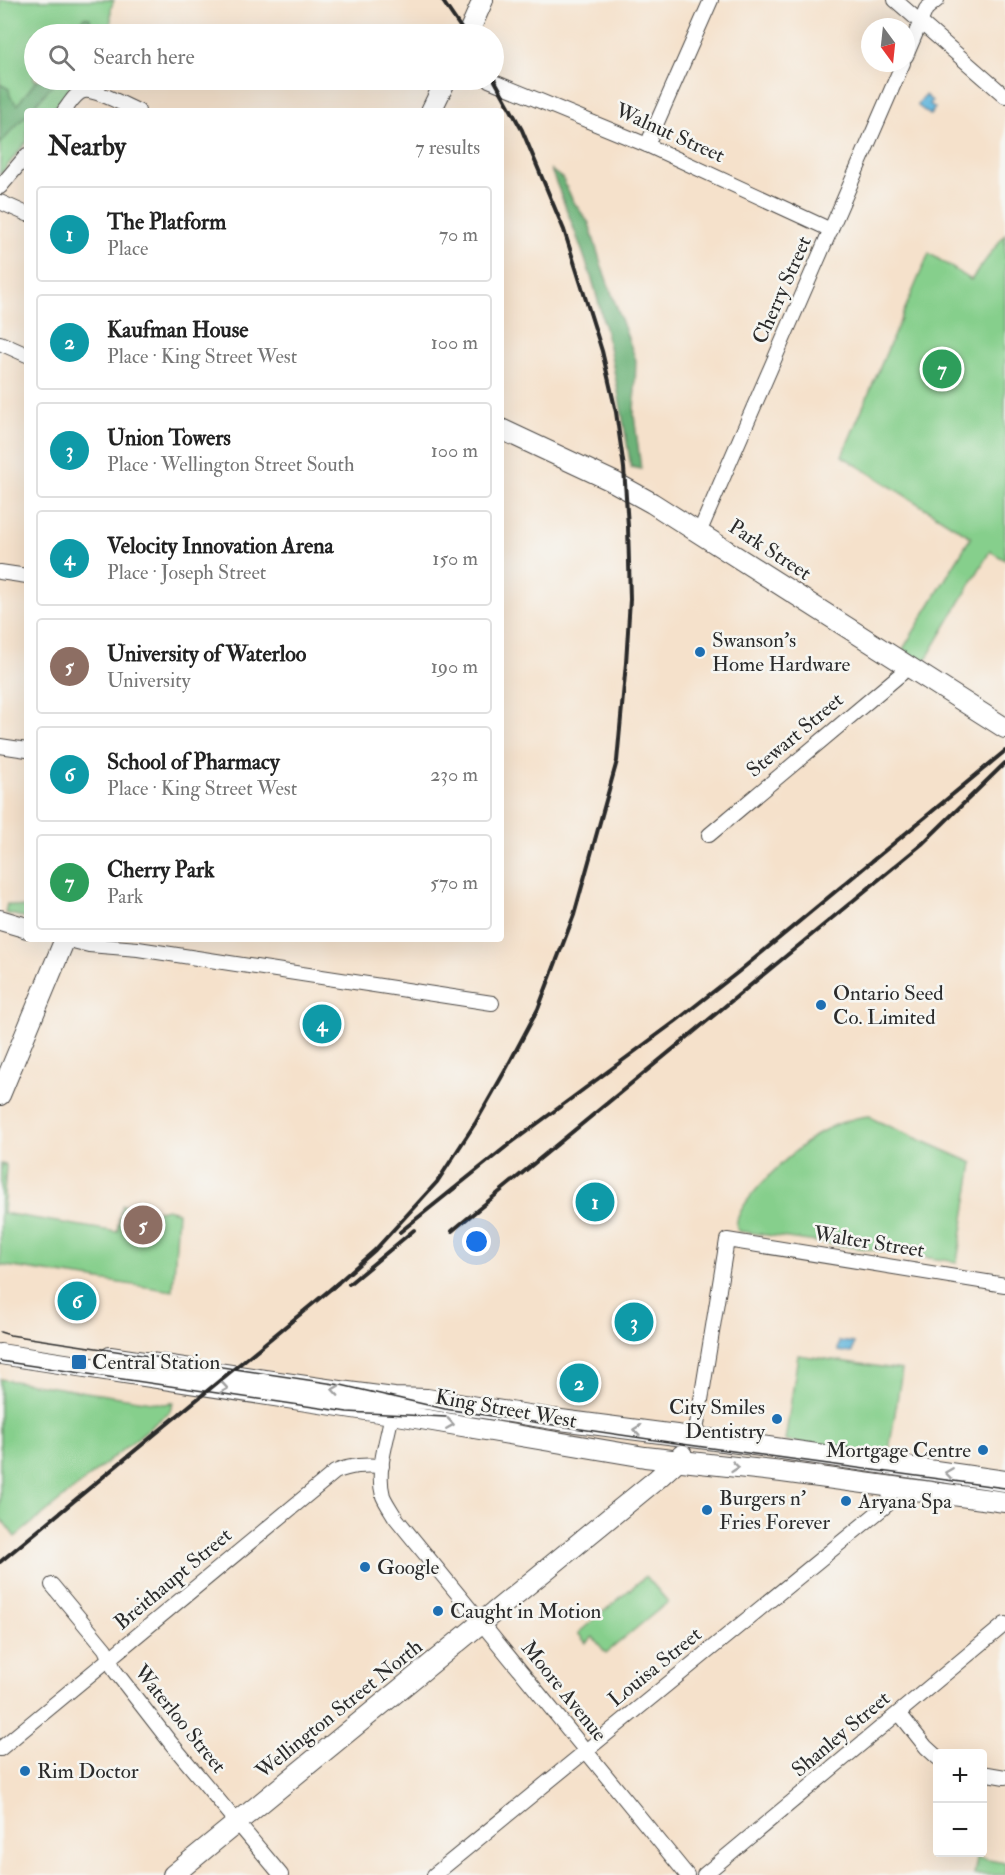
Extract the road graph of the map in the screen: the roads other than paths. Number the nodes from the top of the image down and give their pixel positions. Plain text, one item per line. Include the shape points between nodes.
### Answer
1 (483, 0) edge
2 (711, 0) edge
3 (895, 0) edge
4 (937, 0) edge
5 (921, 22) junction
6 (472, 24) edge
7 (915, 36) edge
8 (899, 72) edge
9 (504, 86) edge
10 (441, 90) edge
11 (1005, 96) edge
12 (66, 108) edge
13 (131, 108) edge
14 (432, 108) edge
15 (647, 145) junction
16 (24, 159) edge
17 (0, 187) edge
18 (0, 202) edge
19 (24, 213) edge
20 (831, 230) junction
21 (0, 343) edge
22 (24, 354) edge
23 (504, 430) edge
24 (699, 533) junction
25 (0, 572) edge
26 (24, 576) edge
27 (908, 668) junction
28 (1005, 728) edge
29 (0, 746) edge
30 (24, 750) edge
31 (709, 835) dead end
32 (0, 920) edge
33 (24, 927) edge
34 (64, 942) edge
35 (77, 942) edge
36 (492, 1003) dead end
37 (0, 1095) edge
38 (1005, 1285) edge
39 (0, 1341) edge
40 (0, 1354) edge
41 (393, 1406) junction
42 (695, 1437) junction
43 (677, 1461) junction
44 (382, 1466) junction
45 (1005, 1481) edge
46 (892, 1486) junction
47 (1005, 1500) edge
48 (52, 1585) dead end
49 (481, 1624) junction
50 (1005, 1624) edge
51 (109, 1659) junction
52 (899, 1713) junction
53 (0, 1749) edge
54 (585, 1750) junction
55 (933, 1753) edge
56 (987, 1774) edge
57 (1005, 1777) edge
58 (237, 1822) junction
59 (173, 1875) edge
60 (281, 1875) edge
61 (434, 1875) edge
62 (687, 1875) edge
63 (704, 1875) edge

1 - 6 main road
2 - 15 street
3 - 5 street
4 - 5 street via 926,9
5 - 7 street
5 - 11 street
8 - 20 street, Cherry Street
9 - 15 street, Walnut Street
10 - 14 main road
12 - 13 street via 83,91
15 - 20 street, Walnut Street
16 - 17 street
18 - 19 street
20 - 24 street, Cherry Street
21 - 22 street
23 - 24 main road, Park Street via 614,482
24 - 27 main road, Park Street
25 - 26 street
27 - 28 main road, Park Street
27 - 31 street, Stewart Street
29 - 30 street
32 - 33 main road
34 - 37 main road
35 - 36 street
38 - 42 street, Walter Street via 727,1240
41 -> 39 main road, King Street West
40 -> 41 main road, King Street West
42 -> 41 main road, King Street West via 427,1399
41 -> 43 main road, King Street West
41 - 44 street, Moore Avenue
42 - 43 main road, Wellington Street North
45 -> 42 main road, King Street West
43 -> 46 main road, King Street West
43 - 49 main road, Wellington Street North
44 - 49 street, Moore Avenue via 384,1498 394,1517
44 - 51 street, Breithaupt Street via 362,1465 336,1472
46 - 47 main road, King Street West
46 - 54 street, Louisa Street via 888,1504
48 - 51 street, Waterloo Street
49 - 54 street, Moore Avenue
49 - 58 main road, Wellington Street North
50 - 52 street, Shanley Street
51 - 53 street, Breithaupt Street
51 - 58 street, Waterloo Street via 170,1742
52 - 55 street
52 - 63 street, Shanley Street
54 - 61 street, Louisa Street
54 - 62 street, Moore Avenue
56 - 57 street
58 - 59 main road, Wellington Street North
58 - 60 street, Waterloo Street

